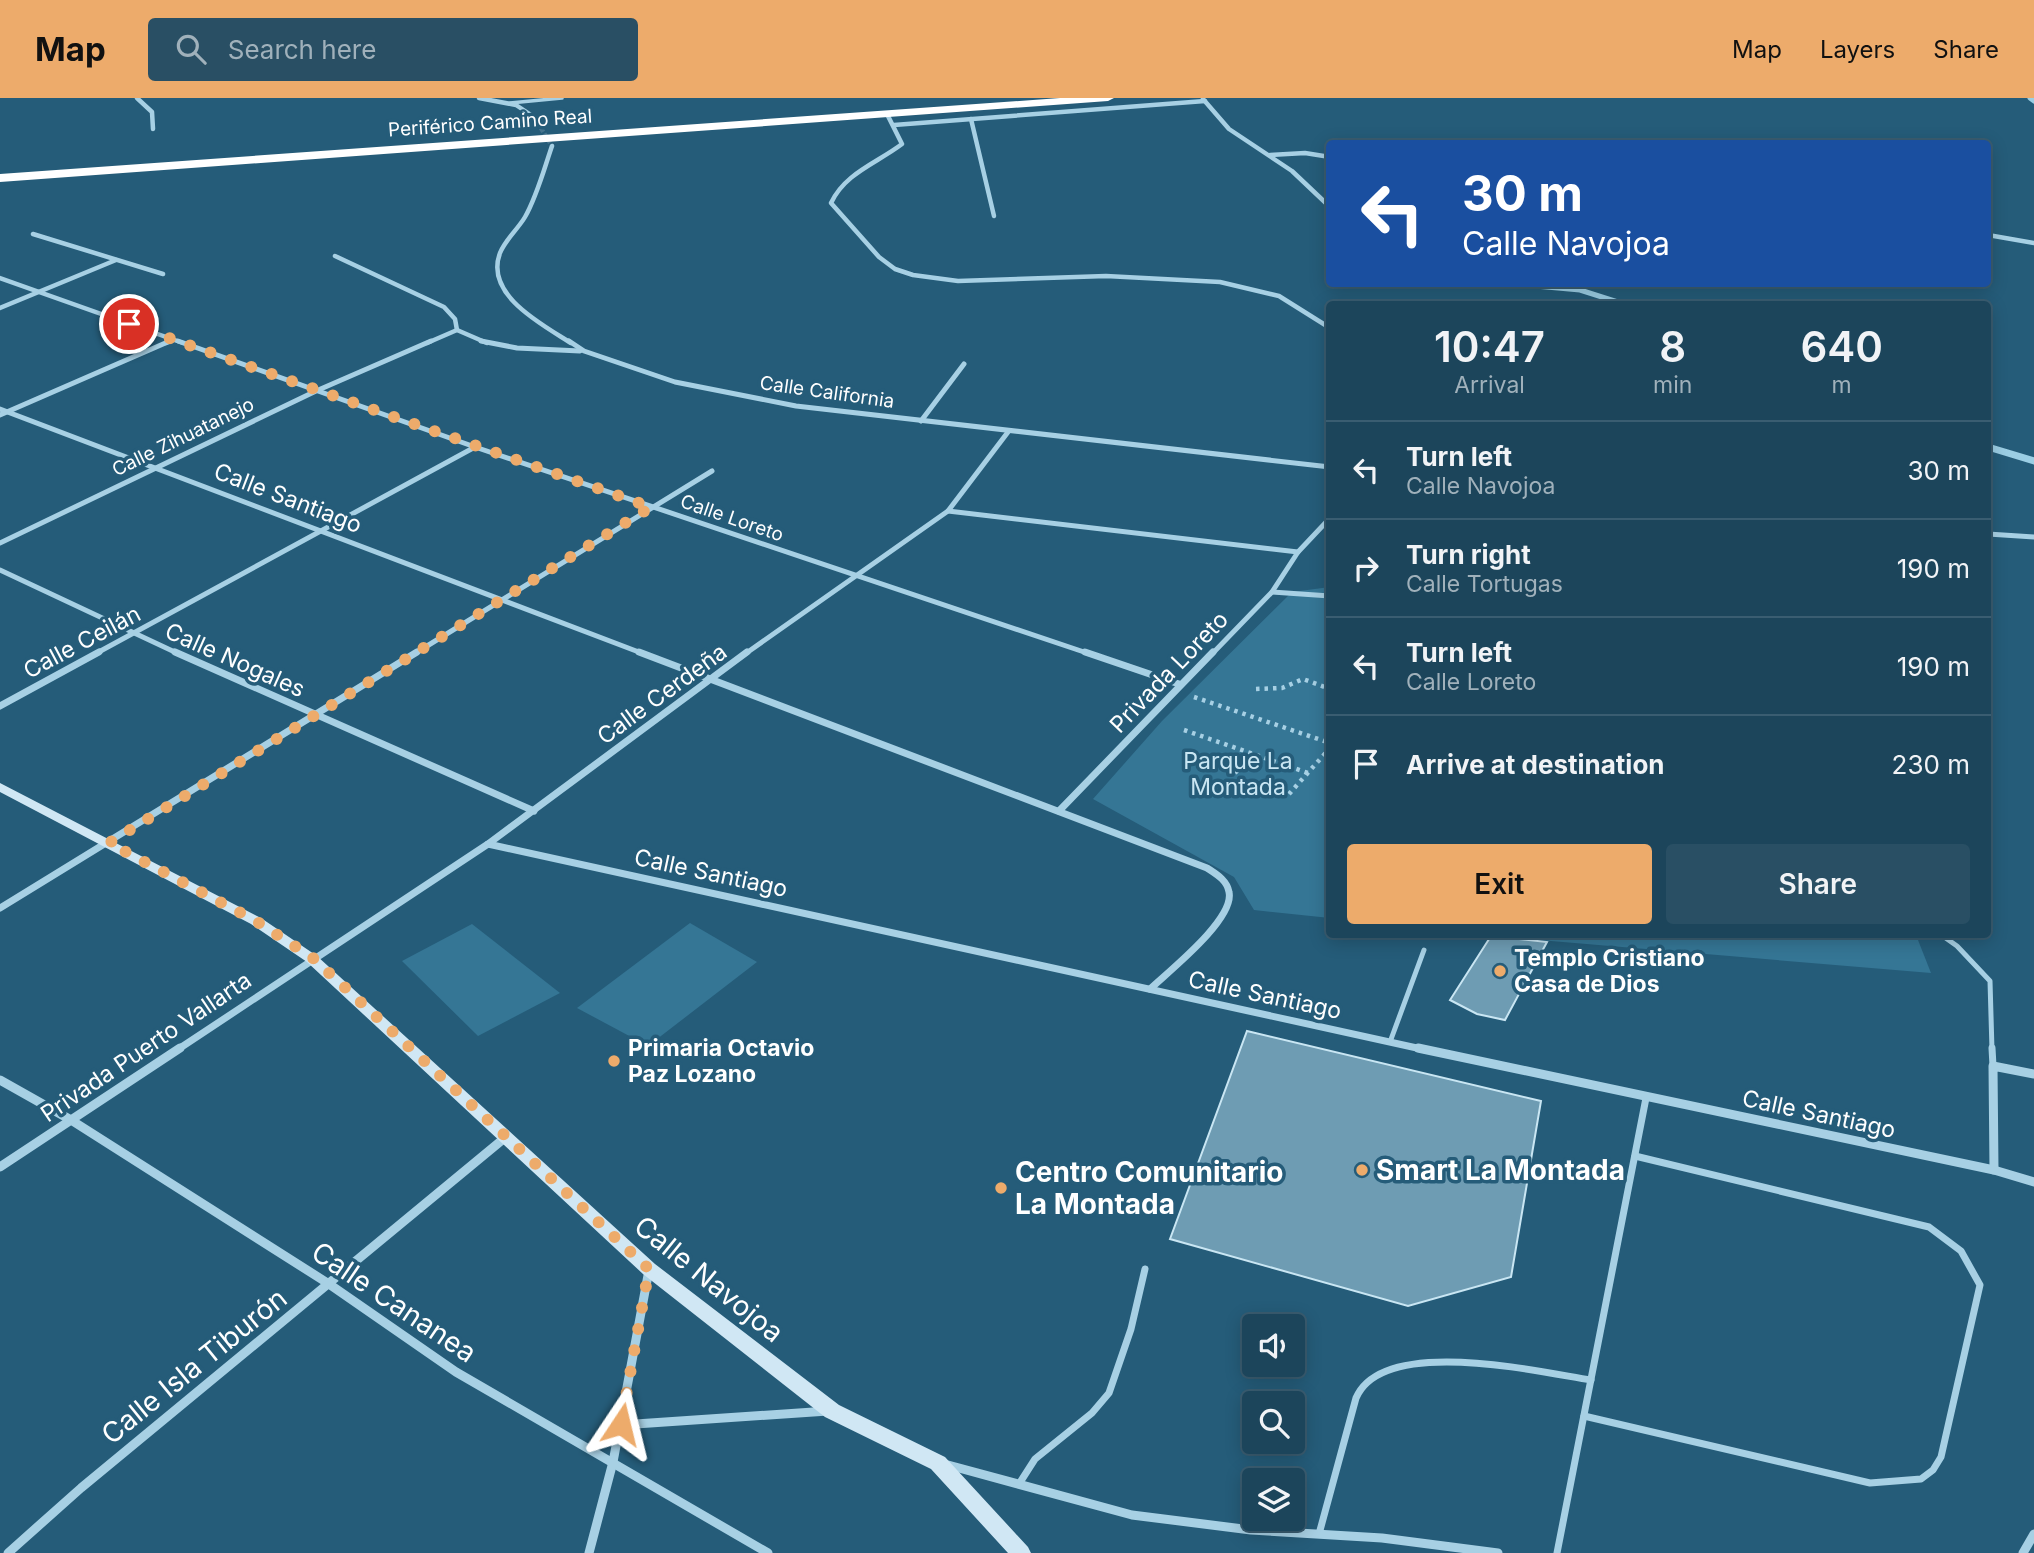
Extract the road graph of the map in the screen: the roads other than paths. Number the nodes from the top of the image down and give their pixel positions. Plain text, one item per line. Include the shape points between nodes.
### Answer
1 (137, 98) edge
2 (479, 98) edge
3 (562, 98) edge
4 (939, 98) edge
5 (1204, 99) edge
6 (1107, 101) edge
7 (510, 103) junction
8 (534, 117) tunnel mouth
9 (890, 119) junction
10 (971, 119) junction
11 (153, 129) dead end
12 (552, 146) dead end
13 (1269, 155) junction
14 (1326, 156) edge
15 (0, 168) edge
16 (0, 178) edge
17 (1326, 204) edge
18 (994, 216) dead end
19 (33, 234) dead end
20 (1991, 236) edge
21 (2034, 243) edge
22 (335, 256) dead end
23 (117, 260) junction
24 (163, 274) dead end
25 (0, 278) edge
26 (40, 292) junction
27 (0, 308) edge
28 (1326, 325) edge
29 (457, 330) junction
30 (174, 340) junction
31 (584, 351) junction
32 (964, 364) dead end
33 (316, 391) junction
34 (2, 412) edge
35 (921, 421) junction
36 (1008, 432) junction
37 (475, 447) junction
38 (156, 467) junction
39 (1326, 467) edge
40 (712, 471) dead end
41 (651, 507) junction
42 (948, 511) junction
43 (1326, 522) edge
44 (322, 533) junction
45 (1991, 534) edge
46 (2034, 537) edge
47 (0, 542) edge
48 (1298, 552) junction
49 (0, 570) edge
50 (858, 577) junction
51 (1272, 592) junction
52 (1326, 596) edge
53 (499, 600) junction
54 (134, 634) junction
55 (708, 680) junction
56 (1180, 684) junction
57 (0, 706) edge
58 (315, 716) junction
59 (0, 788) edge
60 (534, 811) junction
61 (1059, 811) junction
62 (109, 843) junction
63 (488, 844) junction
64 (0, 908) edge
65 (1945, 938) edge
66 (1424, 950) dead end
67 (313, 958) junction
68 (1150, 989) junction
69 (1390, 1042) junction
70 (1993, 1066) junction
71 (2034, 1074) edge
72 (0, 1080) edge
73 (1646, 1098) junction
74 (71, 1120) junction
75 (508, 1135) junction
76 (1634, 1156) junction
77 (0, 1167) edge
78 (1994, 1170) junction
79 (2034, 1182) edge
80 (649, 1269) junction
81 (1145, 1269) dead end
82 (330, 1284) junction
83 (1591, 1380) junction
84 (832, 1411) junction
85 (1584, 1416) junction
86 (621, 1424) junction
87 (613, 1462) junction
88 (939, 1463) junction
89 (1019, 1485) junction
90 (1319, 1534) junction
91 (2034, 1534) edge
92 (8, 1553) edge
93 (589, 1553) edge
94 (768, 1553) edge
95 (1021, 1553) edge
96 (1497, 1553) edge
97 (1504, 1553) edge
98 (1557, 1553) edge
99 (2023, 1553) edge

1 - 11 street via 152,112
2 - 7 street
3 - 7 lane
4 - 15 highway, Periférico Camino Real
5 - 6 street
5 - 13 street via 1229,129
6 - 9 highway, Periférico Camino Real
6 - 10 street
7 - 8 street
9 - 10 street
9 - 16 highway, Periférico Camino Real
9 - 28 street via 902,144 848,181 831,203 895,269 958,281 1107,276 1232,284 1279,296
10 - 18 street
12 - 31 street, Calle California via 526,216 500,252 497,274 530,317
13 - 14 street
13 - 17 street
19 - 23 street
20 - 21 street
22 - 29 street via 432,300 453,314
23 - 24 street
23 - 26 street
25 - 26 street, Calle Loreto
26 - 27 street
26 - 30 street, Calle Loreto
29 - 31 street via 474,340 503,346
29 - 33 street, Calle Zihuatanejo
30 - 33 street, Calle Loreto
30 - 34 street
31 - 35 street, Calle California via 675,382 724,393
32 - 35 street
33 - 37 street, Calle Loreto
33 - 38 street, Calle Zihuatanejo
34 - 38 street, Calle Santiago
35 - 36 street, Calle California
36 - 39 street, Calle California
36 - 42 street, Calle Cerdeña
37 - 41 street, Calle Loreto
37 - 44 street, Calle Ceilán
38 - 44 street, Calle Santiago
38 - 47 street, Calle Zihuatanejo
40 - 41 street
41 - 50 street, Calle Loreto
41 - 53 street
42 - 48 street
42 - 50 street, Calle Cerdeña
43 - 48 street, Privada Loreto
44 - 53 street, Calle Santiago
44 - 54 street, Calle Ceilán
45 - 46 street
48 - 51 street, Privada Loreto
49 - 54 street, Calle Nogales
50 - 55 street, Calle Cerdeña
50 - 56 street, Calle Loreto
51 - 52 street
51 - 56 street, Privada Loreto
53 - 55 street, Calle Santiago
53 - 58 street
54 - 57 street, Calle Ceilán
54 - 58 street, Calle Nogales
55 - 60 street, Calle Cerdeña
55 - 61 street, Calle Santiago
56 - 61 street, Privada Loreto
58 - 60 street, Calle Nogales
58 - 62 street
59 - 62 main road, Calle Navojoa
60 - 63 street, Calle Cerdeña
61 - 68 street, Calle Santiago via 1207,868 1227,883 1231,897 1225,914
62 - 64 street
62 - 67 main road, Calle Navojoa via 256,921
63 - 67 street, Calle Cerdeña
63 - 68 street, Calle Santiago
65 - 70 lane via 1990,981
66 - 69 lane
67 - 74 street, Privada Puerto Vallarta
67 - 75 main road, Calle Navojoa
68 - 69 street, Calle Santiago
69 - 73 street, Calle Santiago
70 - 71 street
70 - 78 street
72 - 74 street, Calle Cananea
73 - 76 lane
73 - 78 street, Calle Santiago
74 - 77 street, Privada Puerto Vallarta
74 - 82 street, Calle Cananea
75 - 80 main road, Calle Navojoa
75 - 82 street, Calle Isla Tiburón
76 - 83 lane
76 - 85 lane via 1929,1227 1969,1259 1980,1285 1941,1457 1921,1479 1870,1483
78 - 79 street, Calle Santiago
80 - 84 main road, Calle Navojoa
80 - 86 street
81 - 89 lane via 1109,1394 1093,1413 1035,1459
82 - 87 street, Calle Cananea via 456,1373
82 - 92 street, Calle Isla Tiburón
83 - 85 lane
83 - 90 lane via 1466,1363 1402,1364 1379,1374 1360,1391
84 - 86 street
84 - 88 main road, Calle Navojoa
85 - 98 lane
86 - 87 street
87 - 93 street
87 - 94 street, Calle Cananea
88 - 89 street, Calle Navojoa
88 - 95 main road
89 - 90 street, Calle Navojoa via 1132,1515
90 - 96 street, Calle Navojoa
91 - 99 street
96 - 97 street, Calle Navojoa

